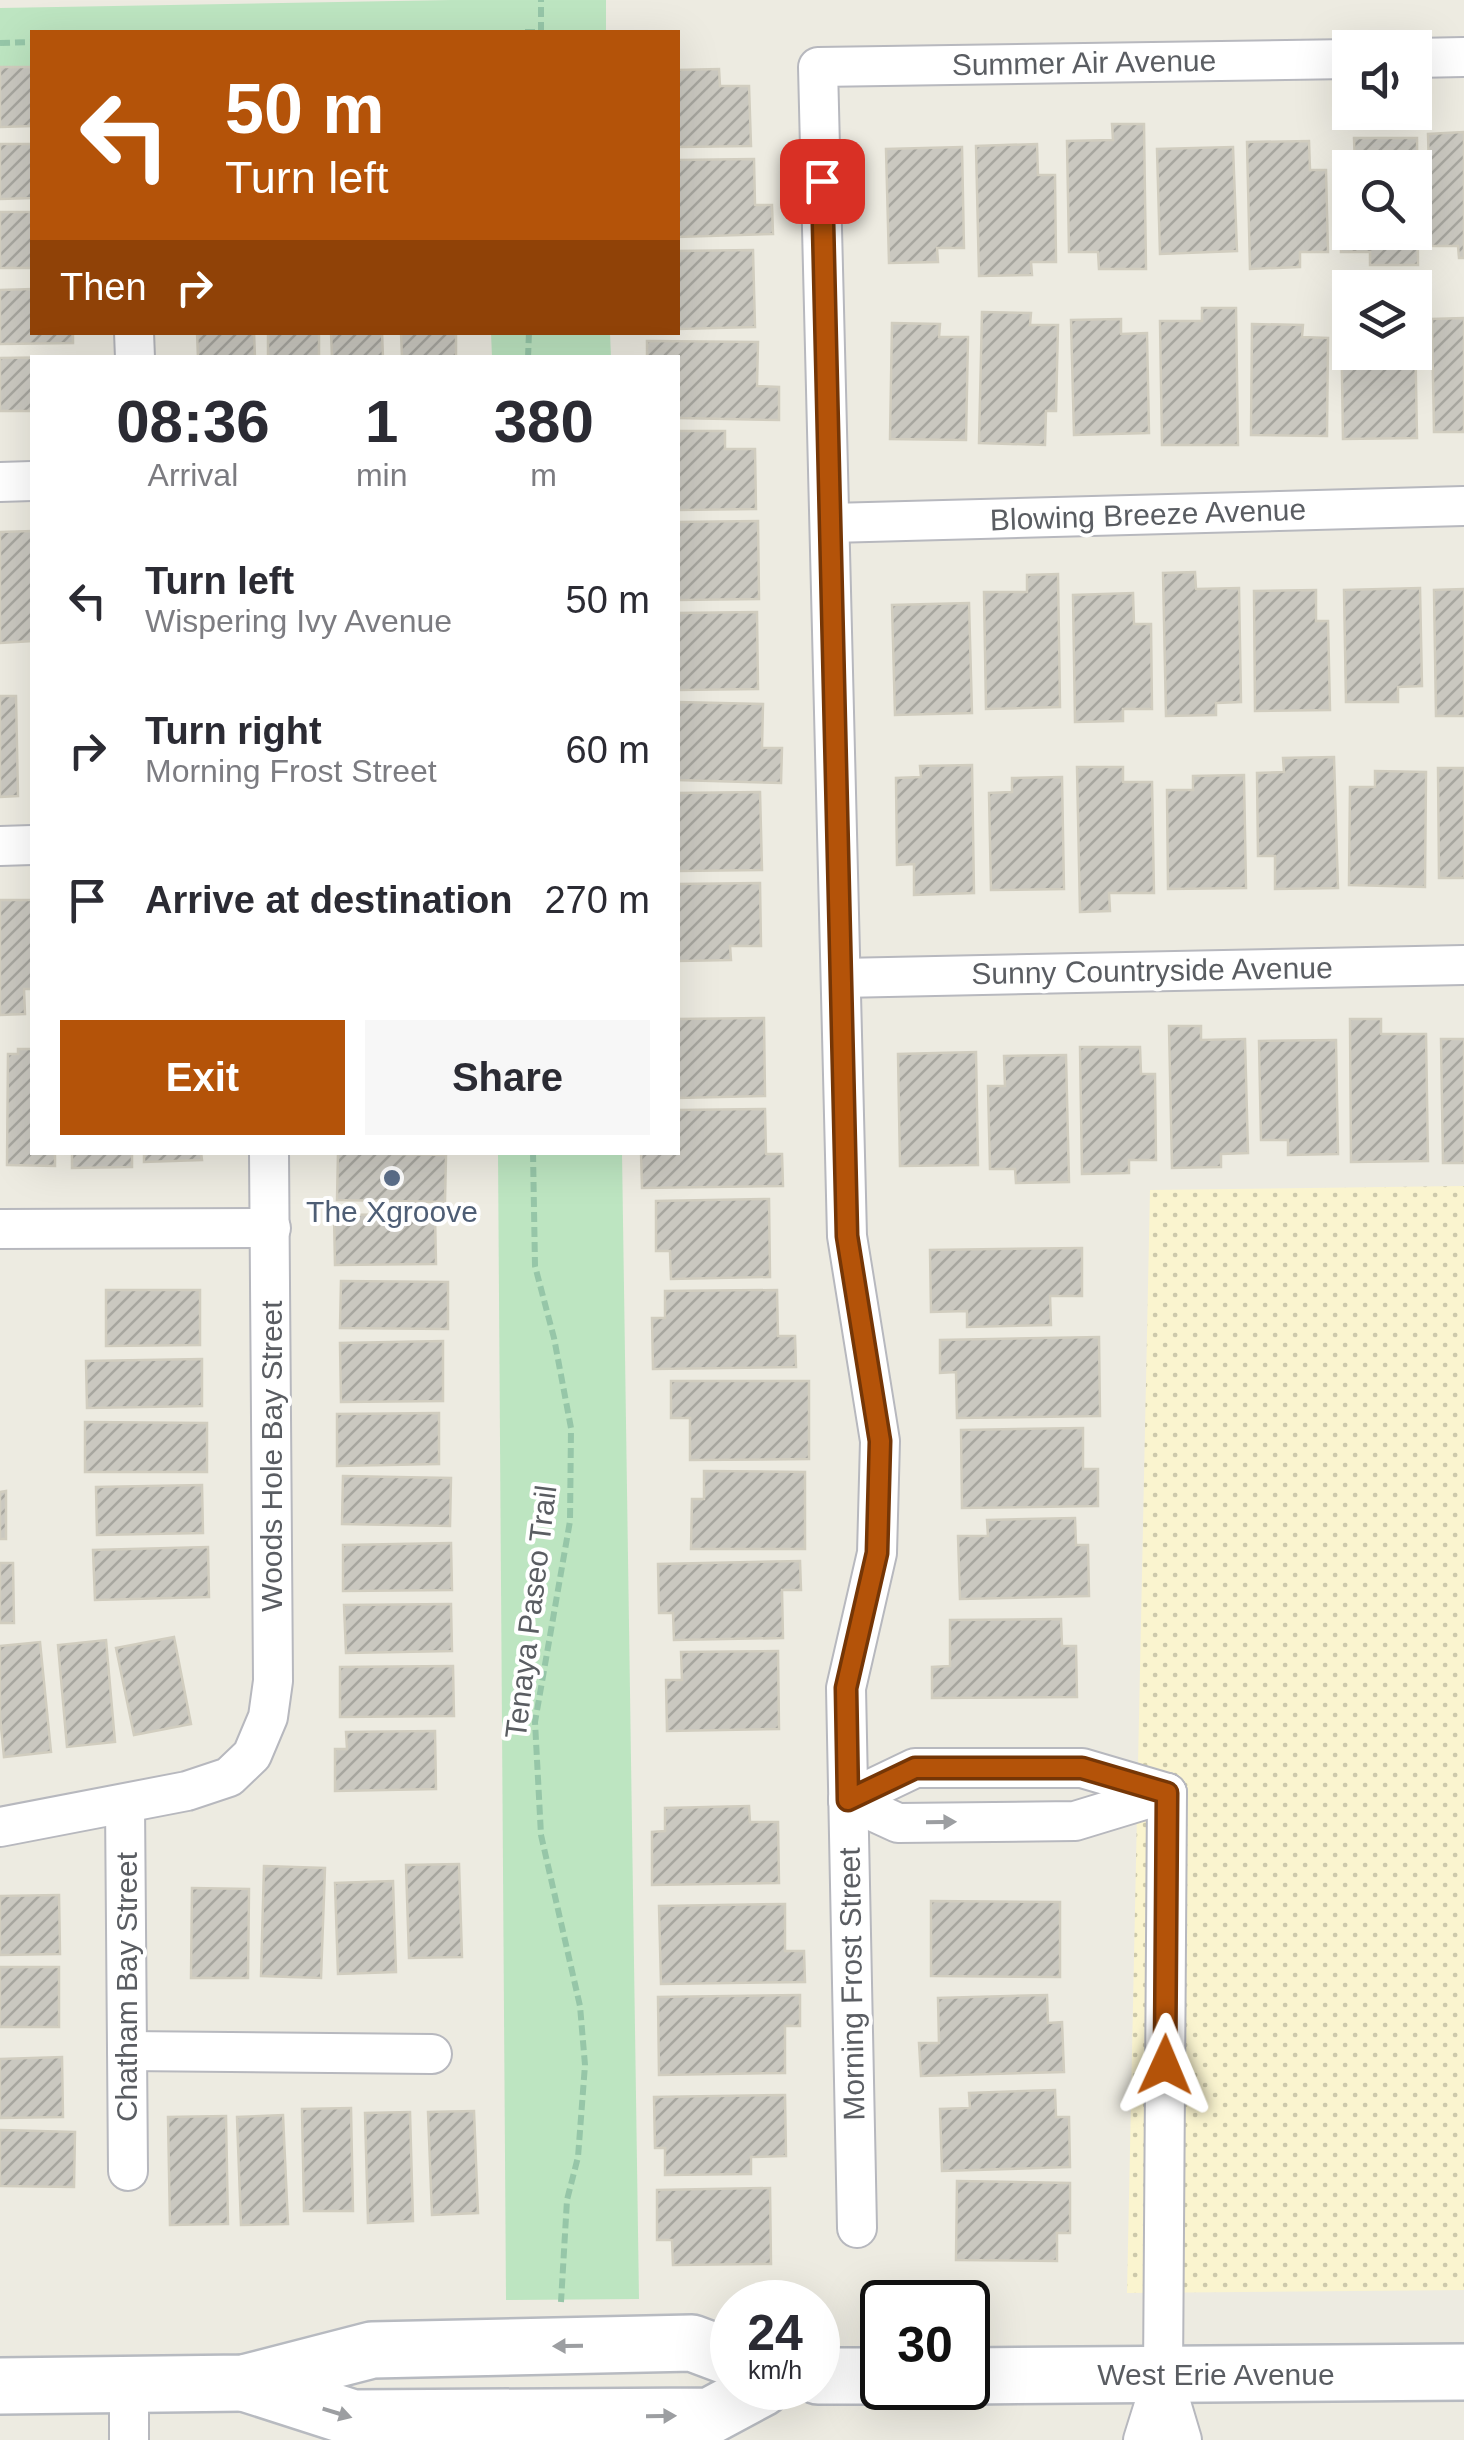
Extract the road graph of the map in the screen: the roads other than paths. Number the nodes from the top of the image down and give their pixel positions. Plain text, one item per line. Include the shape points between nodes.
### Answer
1 (1464, 57) edge
2 (1432, 58) edge
3 (1332, 59) edge
4 (818, 67) joint
5 (0, 482) edge
6 (30, 482) edge
7 (1464, 506) edge
8 (831, 523) junction
9 (0, 846) edge
10 (30, 846) edge
11 (1464, 965) edge
12 (841, 978) junction
13 (270, 1155) edge
14 (270, 1228) junction
15 (0, 1229) edge
16 (1167, 1793) junction
17 (848, 1800) junction
18 (125, 1804) junction
19 (0, 1827) edge
20 (127, 2052) junction
21 (432, 2054) dead end
22 (128, 2171) dead end
23 (857, 2228) dead end
24 (710, 2350) edge
25 (1464, 2372) edge
26 (990, 2376) edge
27 (1162, 2376) junction
28 (244, 2384) junction
29 (129, 2385) junction
30 (0, 2386) edge
31 (721, 2410) edge
32 (130, 2440) edge
33 (1143, 2440) edge
34 (1182, 2440) edge

1 - 2 street
3 - 4 street, Summer Air Avenue
4 - 8 street, Morning Frost Street
5 - 6 street
7 - 8 street, Blowing Breeze Avenue
8 - 12 street, Morning Frost Street
9 - 10 street
11 - 12 street, Sunny Countryside Avenue
12 - 17 street, Morning Frost Street via 847,1236 880,1441 877,1553 846,1688
13 - 14 street, Woods Hole Bay Street
14 - 15 street
14 - 18 street, Woods Hole Bay Street via 268,1717 252,1755 229,1777
17 -> 16 street via 898,1823 1075,1821
16 - 17 street via 1082,1768 915,1768
16 - 27 street
17 - 23 street, Morning Frost Street
18 - 19 street
18 - 20 street, Chatham Bay Street
20 - 21 street
20 - 22 street, Chatham Bay Street
24 -> 28 street via 692,2343 372,2350
25 - 27 street, West Erie Avenue
26 - 27 street, West Erie Avenue
27 - 33 street
27 - 34 street
28 - 29 street
28 -> 31 street via 353,2418 710,2416
29 - 30 street
29 - 32 street

